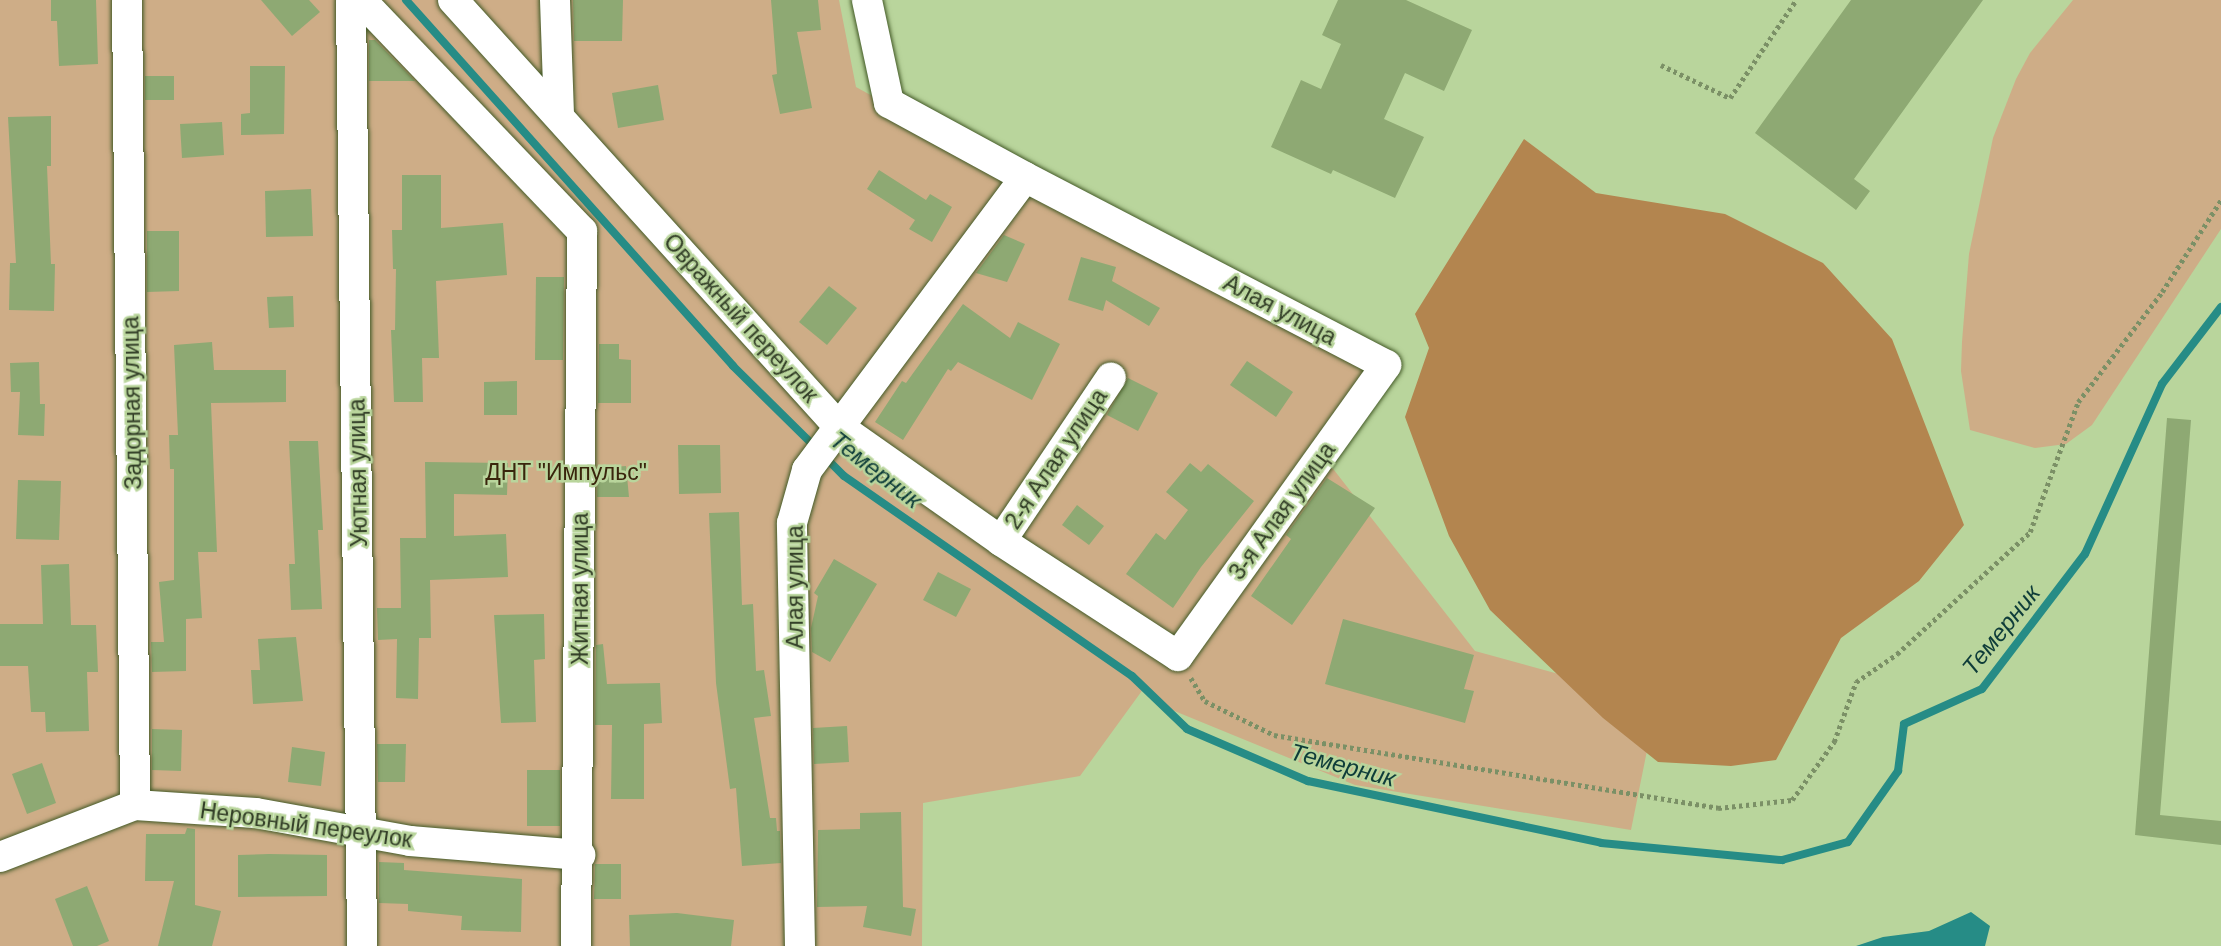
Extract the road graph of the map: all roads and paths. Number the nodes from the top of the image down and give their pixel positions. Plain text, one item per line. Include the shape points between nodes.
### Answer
1 (127, 0) edge
2 (351, 0) edge
3 (360, 0) edge
4 (453, 0) edge
5 (555, 0) edge
6 (867, 0) edge
7 (1796, 0) edge
8 (1661, 65) dead end
9 (559, 116) junction
10 (1025, 177) junction
11 (2221, 200) edge
12 (1386, 365) joint
13 (1111, 377) dead end
14 (839, 427) junction
15 (1001, 541) junction
16 (1178, 656) junction
17 (135, 805) junction
18 (363, 831) junction
19 (579, 855) junction
20 (0, 857) edge
21 (362, 946) edge
22 (576, 946) edge
23 (800, 946) edge

1 - 17 lane, Задорная улица
2 - 18 lane, Уютная улица
3 - 19 lane, Житная улица via 582,231
4 - 9 lane, Овражный переулок
5 - 9 lane
6 - 10 lane, Алая улица via 889,103
7 - 8 path via 1730,98
9 - 14 lane, Овражный переулок
10 - 12 lane, Алая улица
10 - 14 lane, Алая улица
11 - 16 path via 2162,292 2078,402 2030,532 1897,654 1856,682 1834,742 1792,800 1718,808 1274,735 1205,701
12 - 16 lane, 3-я Алая улица
13 - 15 lane, 2-я Алая улица
14 - 15 lane, Овражный переулок
14 - 23 lane, Алая улица via 807,470 792,523
15 - 16 lane, Овражный переулок
17 - 18 lane, Неровный переулок via 256,813
17 - 20 lane, Неровный переулок
18 - 19 lane, Неровный переулок via 410,841
18 - 21 lane, Уютная улица
19 - 22 lane, Житная улица

